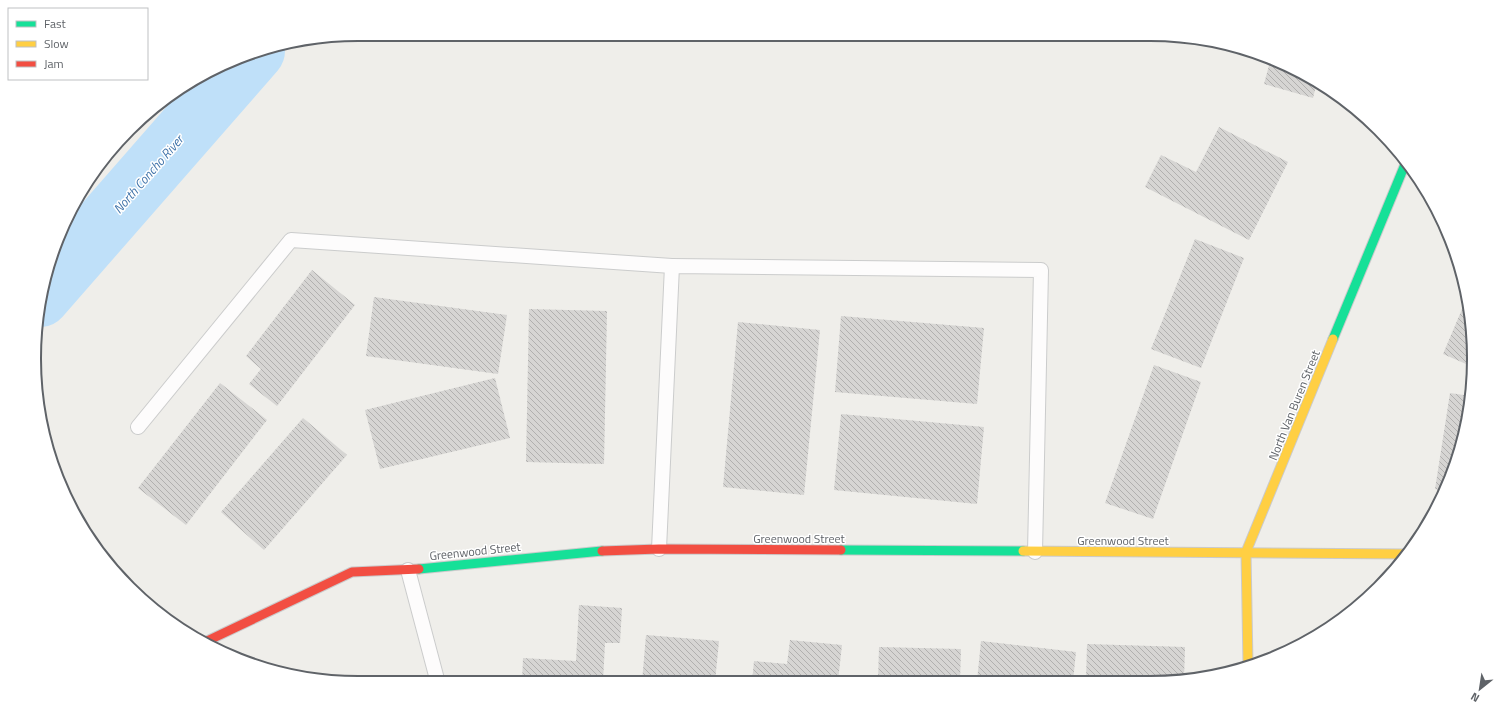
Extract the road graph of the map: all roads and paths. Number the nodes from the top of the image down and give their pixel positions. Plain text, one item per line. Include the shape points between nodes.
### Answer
1 (1403, 168) edge
2 (672, 266) junction
3 (138, 427) dead end
4 (659, 549) junction
5 (1035, 552) junction
6 (1246, 552) junction
7 (1399, 554) edge
8 (408, 570) junction
9 (211, 639) edge
10 (1248, 660) edge
11 (436, 676) edge

1 - 6 street, North Van Buren Street
2 - 3 lane via 291,240
2 - 4 lane
2 - 5 lane via 1041,270
4 - 5 street, Greenwood Street
4 - 8 street, Greenwood Street via 591,551
5 - 6 street, Greenwood Street
6 - 7 street, Greenwood Street
6 - 10 street, North Van Buren Street
8 - 9 street, Greenwood Street via 352,572
8 - 11 lane

